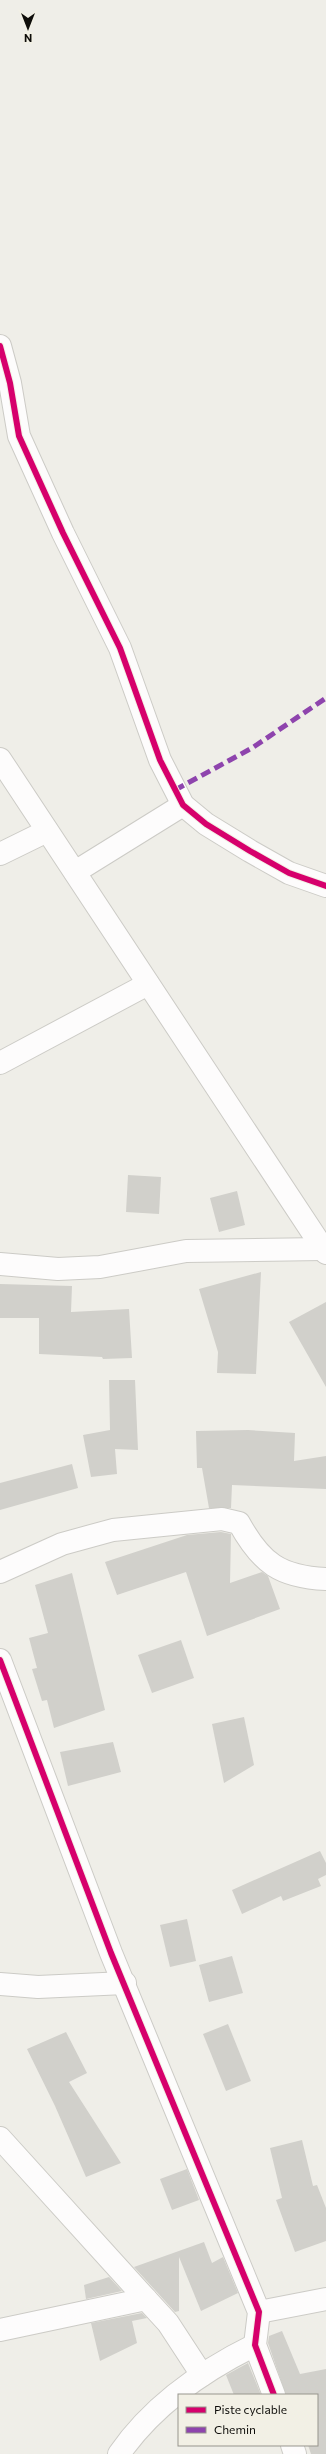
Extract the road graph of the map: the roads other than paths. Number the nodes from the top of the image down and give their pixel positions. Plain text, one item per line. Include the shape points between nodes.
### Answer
1 (0, 346) edge
2 (0, 759) edge
3 (183, 805) junction
4 (47, 830) junction
5 (0, 854) edge
6 (74, 872) junction
7 (326, 886) edge
8 (148, 984) junction
9 (0, 1063) edge
10 (324, 1251) edge
11 (0, 1264) edge
12 (0, 1572) edge
13 (326, 1578) edge
14 (0, 1660) edge
15 (124, 1983) junction
16 (0, 1984) edge
17 (0, 2138) edge
18 (146, 2299) junction
19 (326, 2299) edge
20 (259, 2312) junction
21 (0, 2330) edge
22 (255, 2345) junction
23 (202, 2375) junction
24 (274, 2394) edge
25 (119, 2454) edge

1 - 3 street via 10,383 19,436 120,648 160,760
2 - 4 street
3 - 6 street
3 - 7 street via 206,824 250,851 289,873
4 - 5 street
4 - 6 street
6 - 8 street
8 - 9 street
8 - 10 street
10 - 11 street via 186,1251 100,1267 65,1269
12 - 13 street via 62,1544 113,1530 222,1519 239,1523 252,1546 274,1567 306,1578
14 - 15 street
15 - 16 street via 38,1987
15 - 20 street
17 - 18 street
18 - 21 street
18 - 23 street via 168,2323
19 - 20 street
20 - 22 street
22 - 23 street
22 - 24 street
23 - 25 street via 160,2407 137,2429

